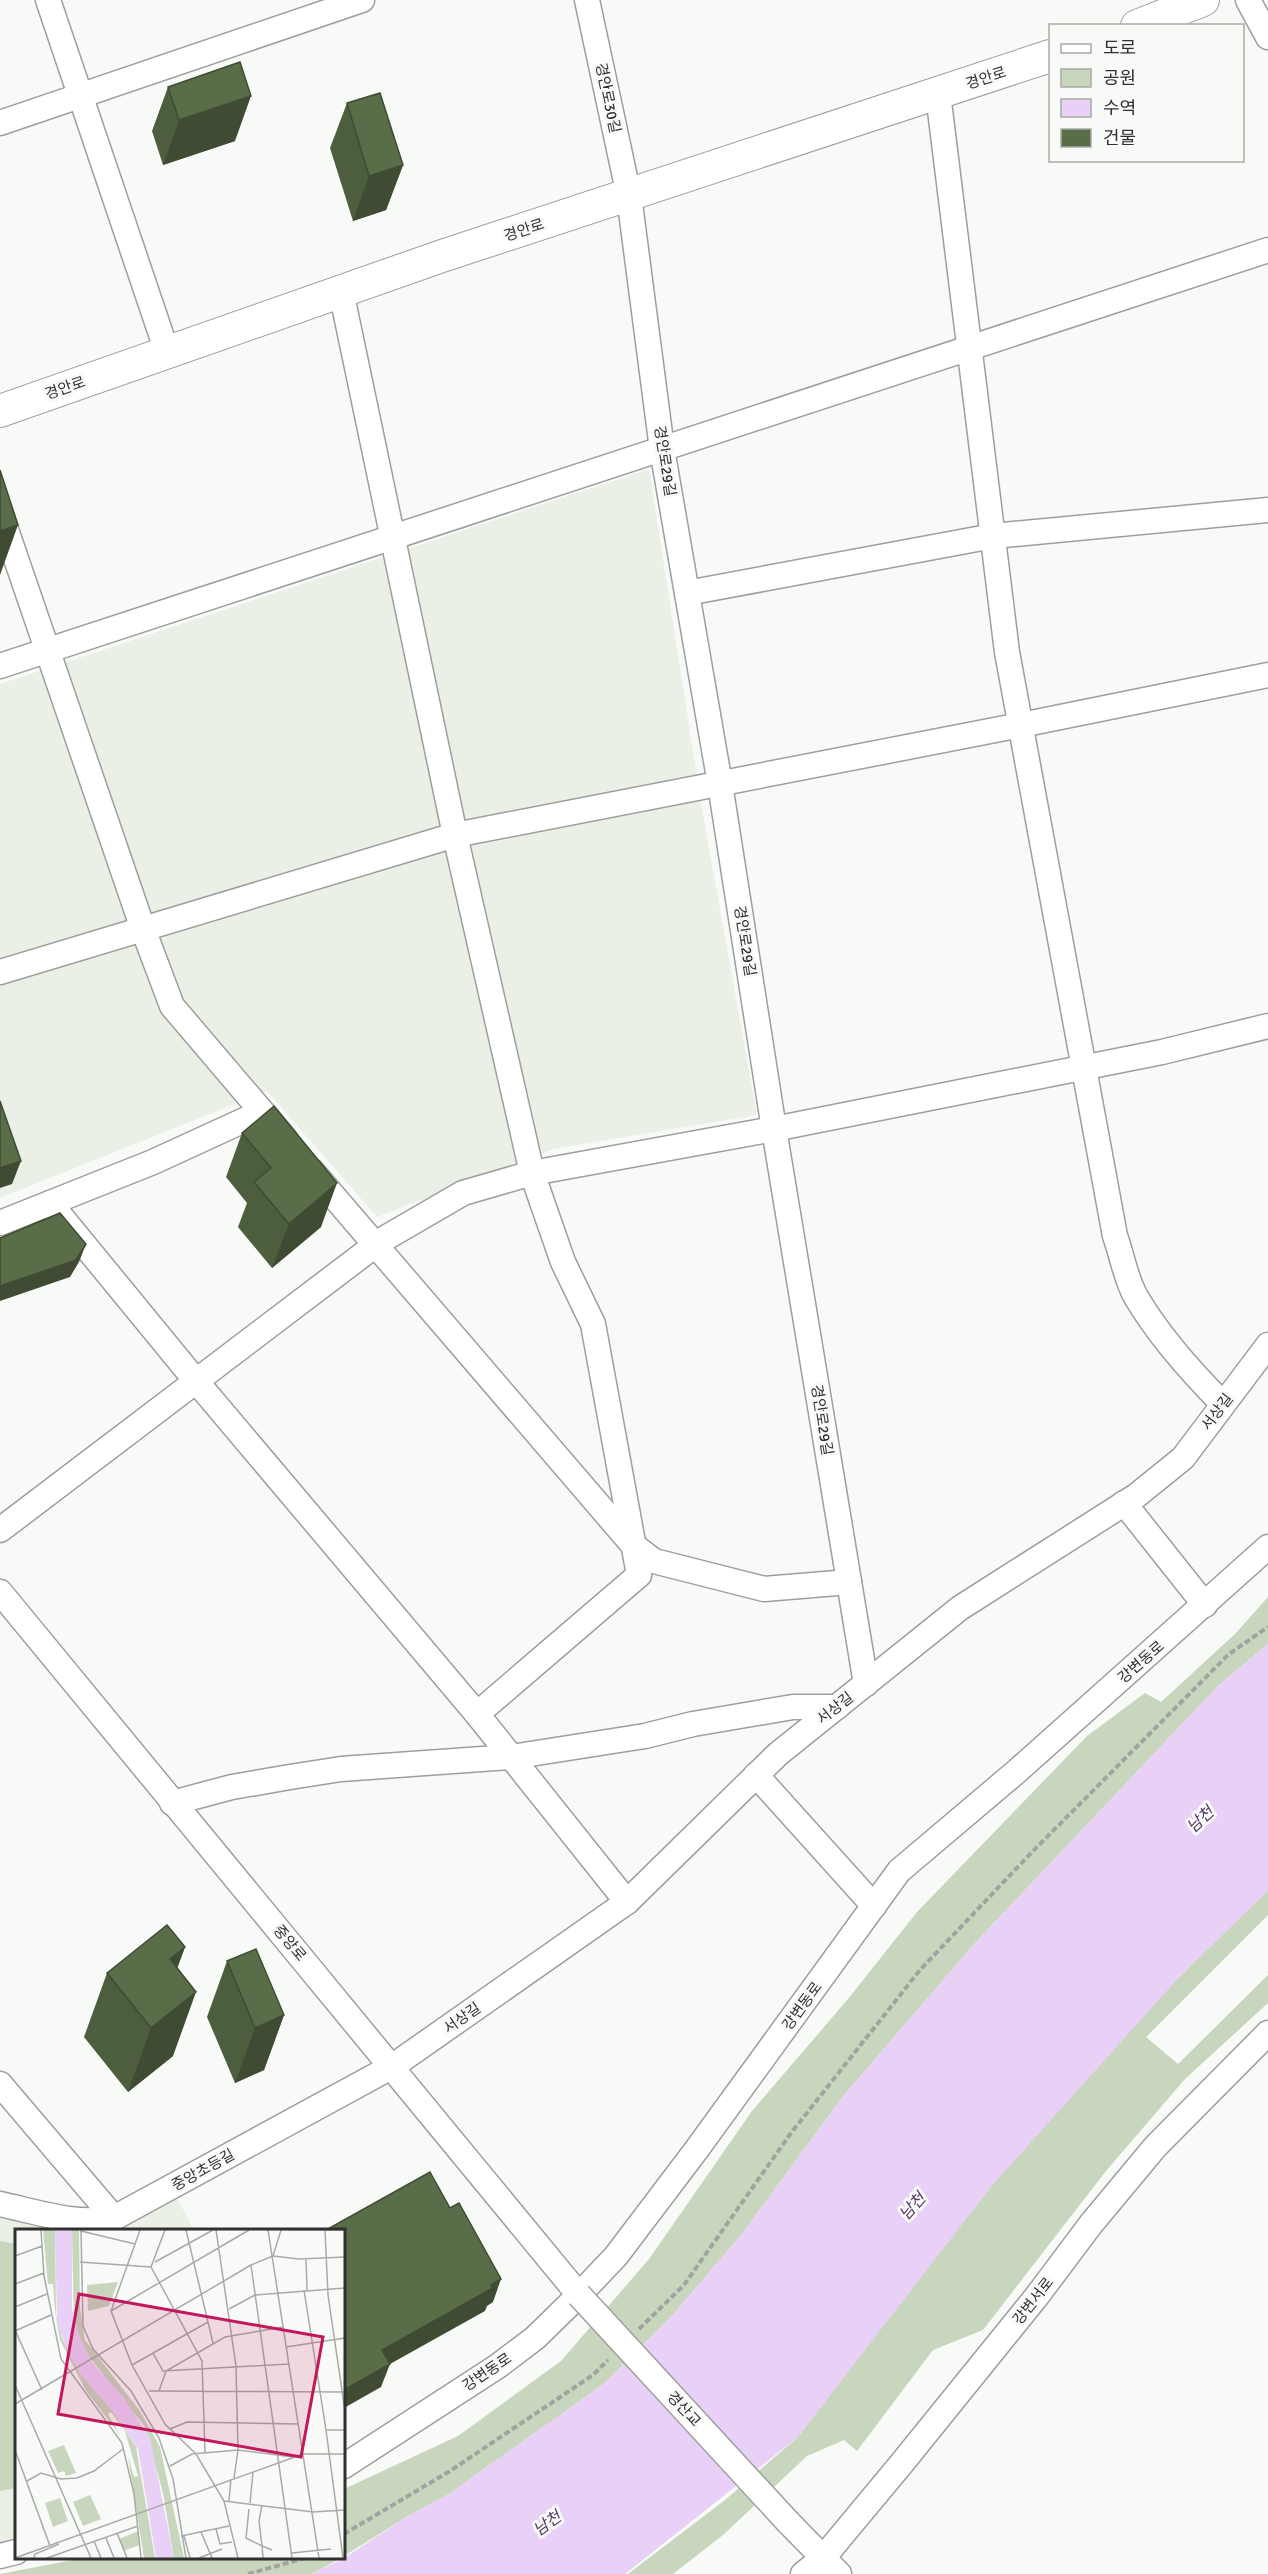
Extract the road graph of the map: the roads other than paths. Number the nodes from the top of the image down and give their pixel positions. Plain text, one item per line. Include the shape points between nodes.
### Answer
1 (48, 0) edge
2 (362, 0) edge
3 (587, 0) edge
4 (1203, 0) edge
5 (1248, 0) edge
6 (1142, 24) edge
7 (1268, 37) edge
8 (1049, 56) edge
9 (938, 94) junction
10 (80, 96) junction
11 (0, 123) edge
12 (629, 196) junction
13 (1268, 250) edge
14 (340, 291) junction
15 (969, 349) junction
16 (167, 352) junction
17 (0, 411) edge
18 (662, 449) junction
19 (1268, 510) edge
20 (0, 512) edge
21 (993, 536) junction
22 (392, 538) junction
23 (687, 593) junction
24 (48, 651) junction
25 (0, 666) edge
26 (1268, 675) edge
27 (1021, 725) junction
28 (720, 784) junction
29 (455, 835) junction
30 (143, 929) junction
31 (0, 972) edge
32 (1268, 1026) edge
33 (1084, 1067) junction
34 (261, 1112) junction
35 (774, 1129) junction
36 (532, 1173) junction
37 (50, 1203) junction
38 (0, 1222) edge
39 (376, 1245) junction
40 (1268, 1345) edge
41 (196, 1381) junction
42 (1223, 1404) junction
43 (1124, 1503) junction
44 (0, 1530) edge
45 (633, 1545) junction
46 (1268, 1547) edge
47 (849, 1582) junction
48 (0, 1592) edge
49 (1205, 1605) junction
50 (866, 1684) junction
51 (837, 1707) junction
52 (477, 1714) junction
53 (511, 1757) junction
54 (756, 1775) junction
55 (172, 1803) junction
56 (627, 1902) junction
57 (874, 1906) junction
58 (1268, 2033) edge
59 (393, 2066) junction
60 (0, 2084) edge
61 (0, 2204) edge
62 (114, 2218) junction
63 (579, 2295) junction
64 (345, 2465) edge
65 (15, 2552) edge
66 (0, 2556) edge
67 (831, 2566) edge
68 (804, 2574) edge

1 - 10 street
2 - 10 street
3 - 12 street, 경안로30길
4 - 6 main road
5 - 7 street
8 - 9 main road, 경안로
9 - 12 main road, 경안로
9 - 15 street
10 - 11 street
10 - 16 street
12 - 14 main road, 경안로
12 - 18 street, 경안로29길
13 - 15 street
14 - 16 main road, 경안로
14 - 22 street
15 - 18 street
15 - 21 street
16 - 17 main road, 경안로
18 - 22 street
18 - 23 street, 경안로29길
19 - 21 street
20 - 24 street
21 - 23 street
21 - 27 street via 1007,652
22 - 24 street
22 - 29 street
23 - 28 street, 경안로29길
24 - 25 street
24 - 30 street
26 - 27 street
27 - 28 street
27 - 33 street
28 - 29 street
28 - 35 street, 경안로29길
29 - 30 street
29 - 36 street
30 - 31 street
30 - 34 street via 172,1006
32 - 33 street
33 - 35 street
33 - 42 street via 1115,1236 1135,1295 1160,1332
34 - 37 street via 153,1162
34 - 39 street
35 - 36 street
35 - 47 street, 경안로29길
36 - 39 street via 463,1193
36 - 45 street via 563,1262 593,1324
37 - 38 street
37 - 41 street
39 - 41 street
39 - 45 street
40 - 42 street, 서상길
41 - 44 street
41 - 52 street
42 - 43 street, 서상길 via 1183,1458
43 - 49 street
43 - 50 street, 서상길 via 960,1608
45 - 47 street via 654,1561 764,1588
45 - 52 street via 639,1575
46 - 49 street, 강변동로
47 - 50 street, 경안로29길
48 - 55 street, 중앙로
49 - 57 street, 강변동로 via 899,1871
50 - 51 street, 서상길
51 - 53 street via 793,1707
51 - 54 street, 서상길
52 - 53 street
53 - 55 street via 341,1769 232,1787
53 - 56 street
54 - 56 street, 서상길
54 - 57 street
55 - 59 street, 중앙로
56 - 59 street, 서상길
57 - 63 street, 강변동로 via 616,2256
58 - 67 street, 강변서로 via 1155,2148 1091,2223
59 - 62 street, 중앙초등길
59 - 63 street, 중앙로
60 - 62 street
61 - 62 street, 중앙초등길 via 74,2220 98,2222
63 - 64 street, 강변동로 via 535,2338 498,2366
63 - 67 street, 경산교, bridge
65 - 66 street
67 - 68 street, 강변서로

